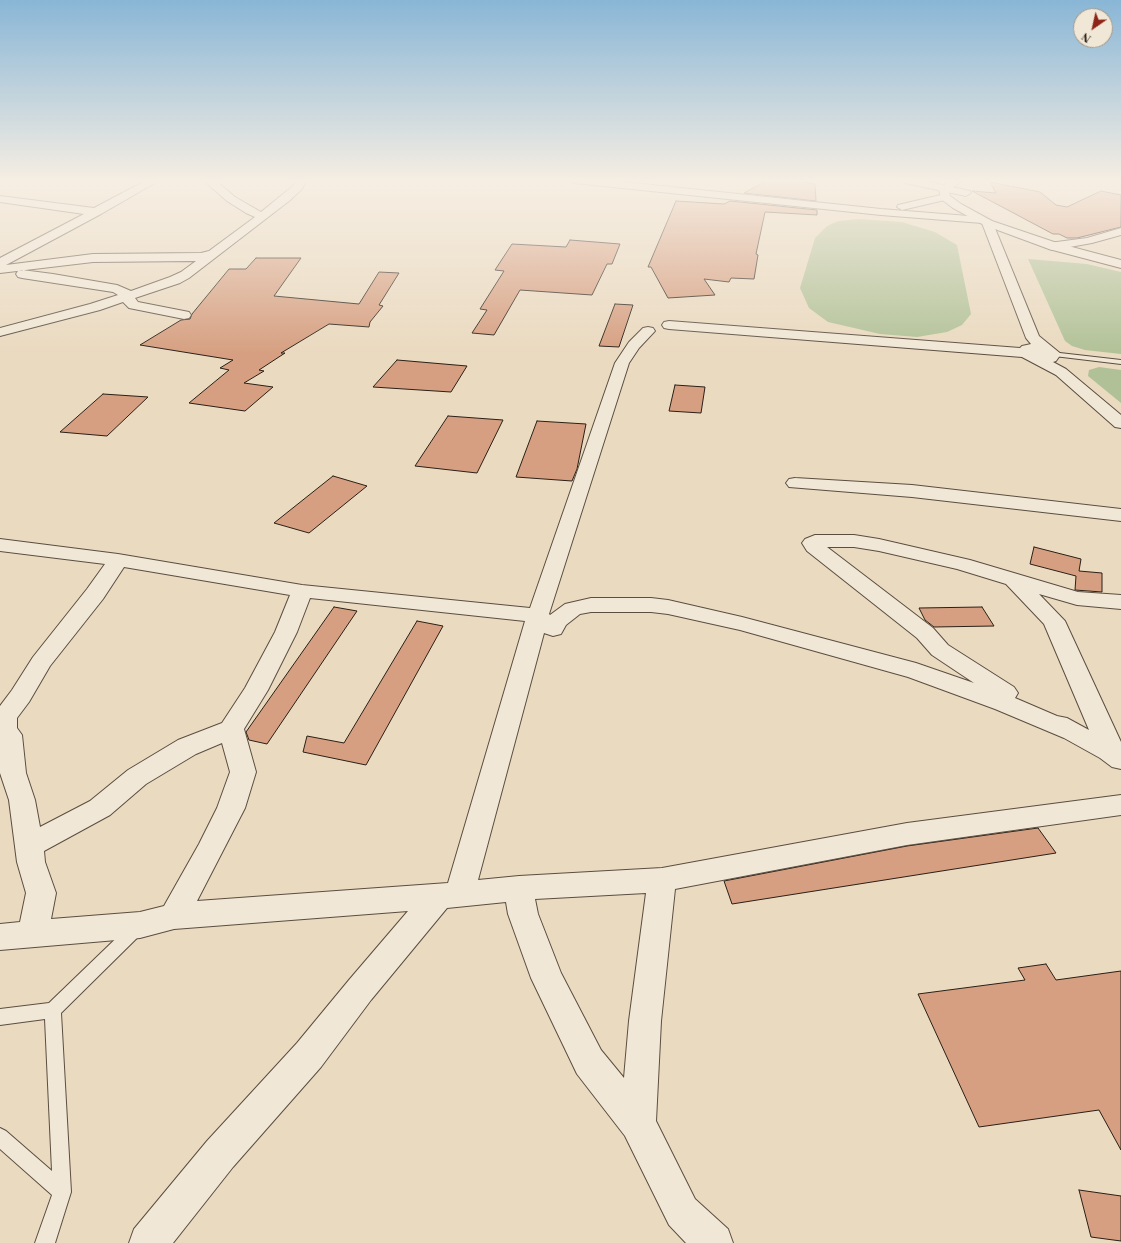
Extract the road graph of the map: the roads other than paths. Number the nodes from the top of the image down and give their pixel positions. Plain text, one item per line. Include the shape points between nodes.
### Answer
1 (48, 238) edge
2 (233, 238) edge
3 (989, 238) edge
4 (1031, 238) edge
5 (1095, 238) edge
6 (1053, 246) junction
7 (212, 254) junction
8 (0, 255) edge
9 (14, 256) junction
10 (1121, 264) edge
11 (1, 267) edge
12 (127, 296) junction
13 (184, 315) dead end
14 (0, 332) edge
15 (1040, 351) junction
16 (1121, 362) edge
17 (1121, 423) edge
18 (795, 483) dead end
19 (1121, 515) edge
20 (0, 545) edge
21 (118, 560) junction
22 (1014, 580) junction
23 (302, 592) junction
24 (1121, 602) edge
25 (538, 616) junction
26 (231, 729) junction
27 (1070, 731) junction
28 (1119, 758) edge
29 (1121, 805) edge
30 (28, 846) junction
31 (662, 880) junction
32 (518, 888) junction
33 (449, 895) junction
34 (174, 916) junction
35 (140, 925) junction
36 (33, 934) junction
37 (0, 937) edge
38 (53, 1010) junction
39 (0, 1017) edge
40 (638, 1122) junction
41 (0, 1137) edge
42 (62, 1192) junction
43 (46, 1243) edge
44 (148, 1243) edge
45 (714, 1243) edge

1 - 9 street
2 - 7 street
3 - 15 street
4 - 6 street
5 - 6 street
6 - 10 street
7 - 11 street via 192,257 93,258
7 - 12 street via 175,280
8 - 9 street
9 - 11 street
11 - 12 street via 14,272 117,289
12 - 13 street via 134,305
12 - 14 street
15 - 16 lane
15 - 17 street
15 - 25 street via 669,325 661,321 642,324 648,331 634,345 622,363
18 - 19 street via 912,491
20 - 21 street
21 - 23 street
21 - 30 street via 41,662 5,717 12,773 22,800
22 - 24 street via 1077,598
22 - 27 street via 963,564 854,540 812,543 814,548 925,633 940,650
22 - 28 street via 1054,621 1102,730
23 - 25 street
23 - 26 street via 286,632 256,690
25 - 27 street via 553,629 557,621 573,609 591,605 668,607 742,624 916,671 1004,703
25 - 33 street
26 - 30 street via 187,747 137,777 100,808
26 - 34 street via 243,772 231,808
27 - 28 street
29 - 31 street via 907,834
30 - 36 street via 41,893
31 - 32 street
31 - 40 street via 645,1021
32 - 33 street
32 - 40 street via 525,921 565,1016 589,1062
33 - 34 street
33 - 44 street via 360,990 309,1055 220,1154
34 - 35 street
35 - 36 street
35 - 38 lane
36 - 37 street
38 - 39 lane
38 - 42 lane
40 - 45 street via 682,1212
41 - 42 lane
42 - 43 lane

